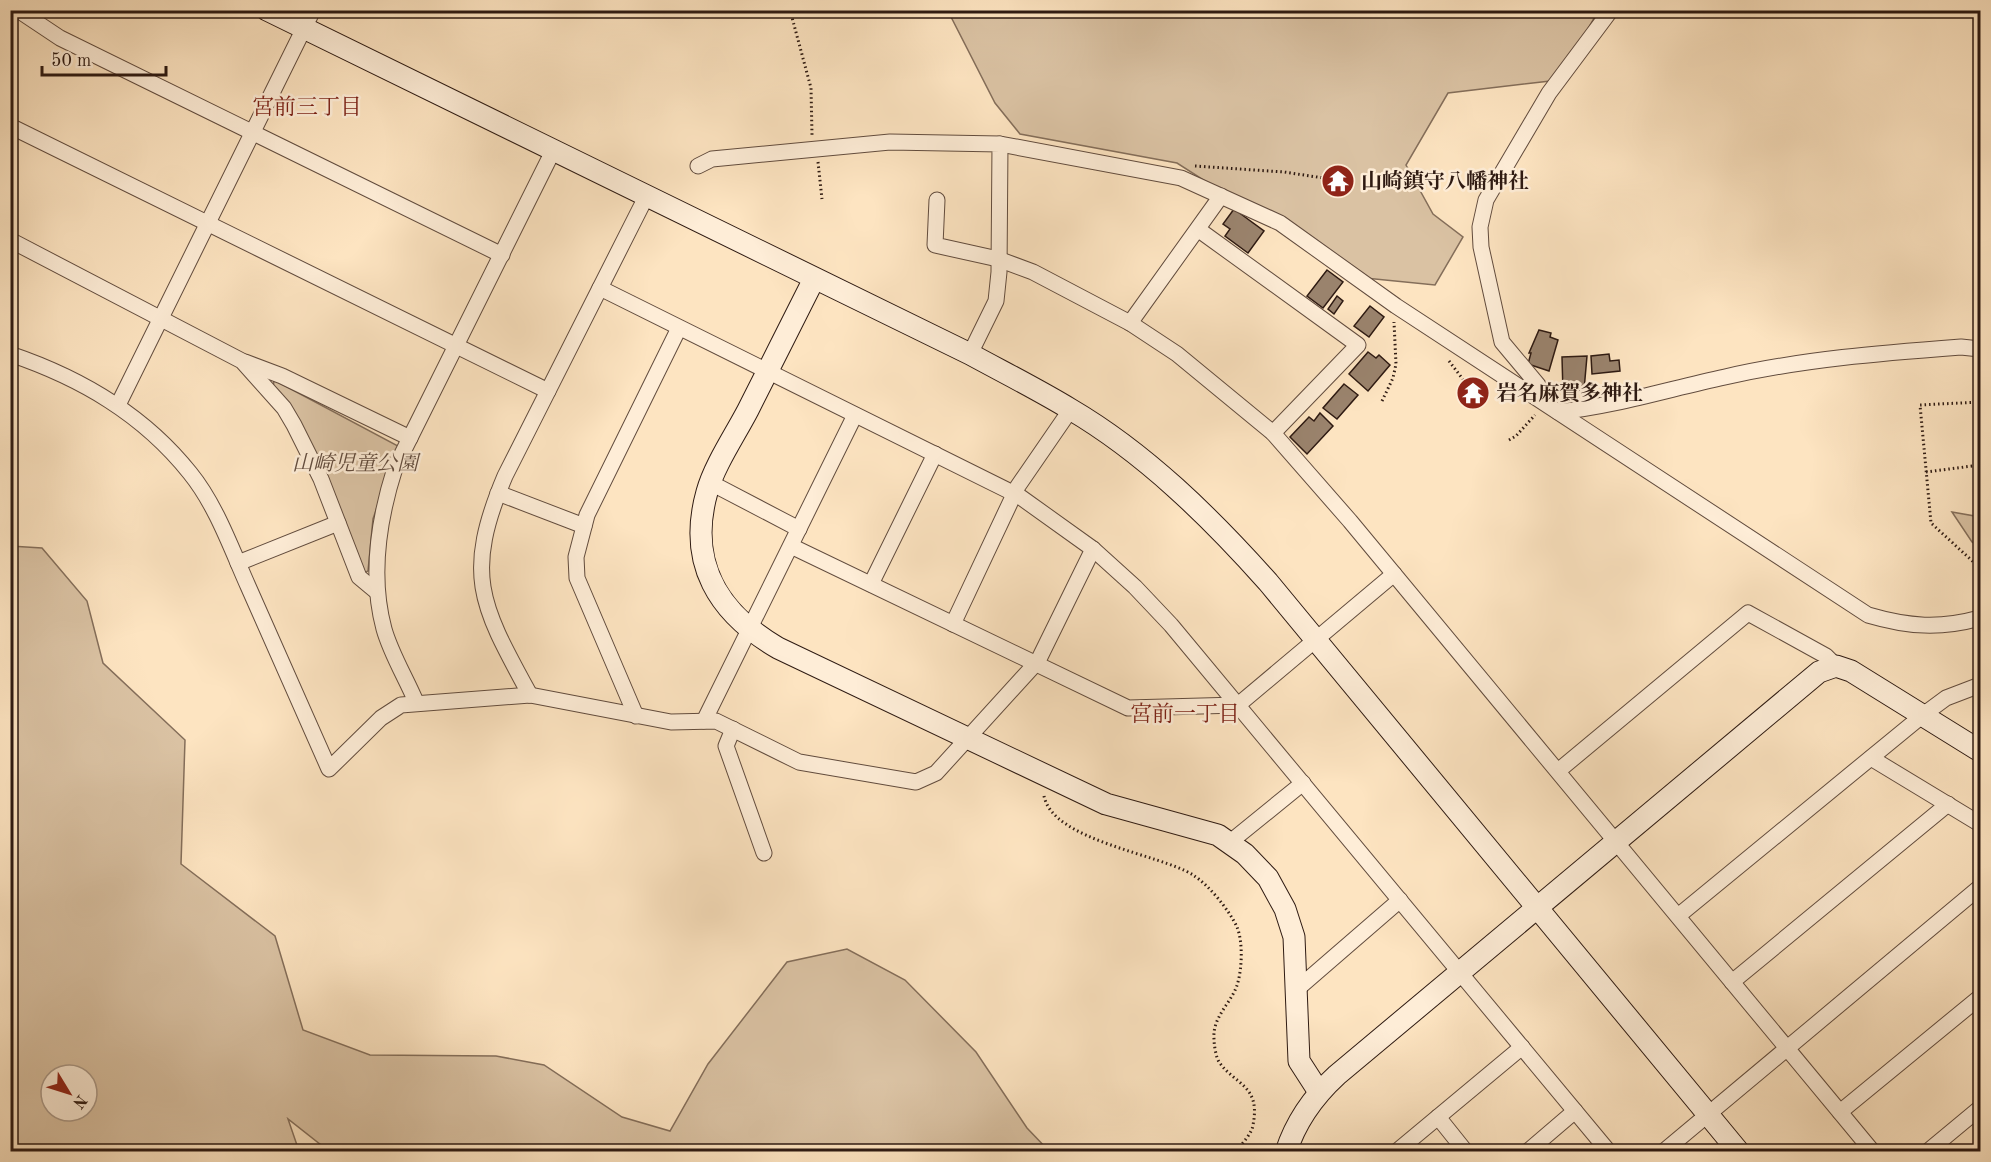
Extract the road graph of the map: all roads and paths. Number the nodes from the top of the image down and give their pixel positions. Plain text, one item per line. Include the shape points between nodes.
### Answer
1 (18, 10) edge
2 (267, 10) edge
3 (790, 10) edge
4 (1611, 10) edge
5 (309, 20) edge
6 (10, 126) edge
7 (253, 132) junction
8 (1000, 144) junction
9 (815, 150) junction
10 (553, 151) junction
11 (698, 166) dead end
12 (1192, 166) dead end
13 (1329, 179) dead end
14 (1221, 196) junction
15 (646, 197) junction
16 (822, 199) dead end
17 (937, 200) dead end
18 (208, 224) junction
19 (1199, 230) junction
20 (10, 240) edge
21 (502, 255) junction
22 (998, 259) junction
23 (814, 279) junction
24 (600, 288) junction
25 (1396, 306) junction
26 (161, 318) junction
27 (1130, 323) junction
28 (680, 328) junction
29 (456, 346) junction
30 (1980, 349) edge
31 (10, 354) edge
32 (970, 354) junction
33 (242, 361) junction
34 (767, 371) junction
35 (548, 391) junction
36 (1382, 401) dead end
37 (1544, 401) junction
38 (1980, 402) edge
39 (118, 405) junction
40 (1071, 409) junction
41 (1558, 412) junction
42 (855, 415) junction
43 (1273, 433) junction
44 (410, 438) junction
45 (1509, 440) dead end
46 (934, 454) junction
47 (1980, 465) edge
48 (1926, 472) junction
49 (711, 483) junction
50 (498, 493) junction
51 (1015, 494) junction
52 (338, 522) junction
53 (584, 526) junction
54 (799, 529) junction
55 (790, 546) junction
56 (1093, 549) junction
57 (238, 562) junction
58 (1980, 567) edge
59 (1394, 574) junction
60 (871, 584) junction
61 (377, 592) junction
62 (1980, 618) edge
63 (953, 624) junction
64 (749, 629) junction
65 (1316, 640) junction
66 (1035, 663) junction
67 (1836, 666) junction
68 (1980, 685) edge
69 (530, 695) junction
70 (416, 702) junction
71 (1238, 705) junction
72 (1923, 715) junction
73 (636, 716) junction
74 (704, 721) junction
75 (733, 729) junction
76 (967, 738) junction
77 (1980, 751) edge
78 (1871, 758) junction
79 (1558, 771) junction
80 (1040, 773) junction
81 (1303, 783) junction
82 (1948, 804) junction
83 (1980, 824) edge
84 (1616, 841) junction
85 (1229, 843) junction
86 (764, 854) dead end
87 (1980, 887) edge
88 (1400, 900) junction
89 (1536, 908) junction
90 (1678, 916) junction
91 (1460, 972) junction
92 (1732, 982) junction
93 (1296, 990) junction
94 (1980, 997) edge
95 (1521, 1047) junction
96 (1787, 1048) junction
97 (1319, 1092) junction
98 (1980, 1108) edge
99 (1575, 1112) junction
100 (1840, 1112) junction
101 (1708, 1114) junction
102 (1438, 1117) junction
103 (1236, 1152) edge
104 (1286, 1152) edge
105 (1396, 1152) edge
106 (1466, 1152) edge
107 (1527, 1152) edge
108 (1609, 1152) edge
109 (1663, 1152) edge
110 (1739, 1152) edge
111 (1873, 1152) edge
112 (1927, 1152) edge

1 - 7 street via 60,38
2 - 5 street
3 - 9 path via 812,87 811,131
4 - 37 street via 1549,93 1486,200 1480,227 1502,342 1538,385
5 - 7 street
5 - 10 street
6 - 18 street
7 - 18 street
7 - 21 street
8 - 9 street via 890,141
8 - 14 street via 1149,170 1181,178
8 - 22 street
9 - 11 street via 712,159
9 - 16 path
10 - 15 street
10 - 21 street
12 - 13 path
14 - 19 street
14 - 25 street via 1280,223
15 - 23 street
15 - 24 street
17 - 22 street via 935,245
18 - 26 street
18 - 29 street
19 - 27 street
19 - 43 street via 1358,345
20 - 26 street
21 - 29 street
22 - 27 street via 1071,291
22 - 32 street via 996,301
23 - 32 street
23 - 34 street
24 - 28 street
24 - 35 street
25 - 36 path via 1392,337 1396,364
25 - 37 street
26 - 33 street
26 - 39 street
27 - 43 street via 1177,354
28 - 34 street
28 - 53 street
29 - 35 street
29 - 44 street
30 - 41 street via 1961,346 1843,356
31 - 39 street via 58,372
32 - 40 street
33 - 44 street via 282,376
33 - 52 street via 284,408
34 - 42 street
34 - 49 street
35 - 50 street
37 - 41 street
37 - 45 path via 1524,428
38 - 48 path via 1920,405
39 - 57 street via 156,436 191,474
40 - 51 street
40 - 65 street via 1124,447 1214,523
41 - 62 street via 1868,615 1921,626 1949,626
42 - 46 street
42 - 54 street
43 - 59 street
44 - 61 street via 385,499
46 - 51 street
46 - 60 street
47 - 48 path
48 - 58 path via 1931,522
49 - 54 street
49 - 64 street via 702,516 706,566 722,602
50 - 53 street
50 - 69 street via 488,517 481,584 499,638
51 - 56 street
51 - 63 street
52 - 57 street
52 - 61 street via 359,577
53 - 73 street via 576,556 577,578
54 - 55 street
55 - 60 street
55 - 64 street
56 - 66 street
56 - 71 street via 1164,617
57 - 70 street via 329,769 381,717 401,705
59 - 65 street
59 - 79 street
60 - 63 street
61 - 70 street via 384,631
63 - 66 street
64 - 74 street
64 - 76 street via 778,648
65 - 71 street
65 - 89 street
66 - 71 street via 1128,708
66 - 76 street
67 - 72 street via 1851,671
67 - 79 street via 1826,656 1748,613
67 - 84 street via 1819,672
68 - 72 street via 1946,698
69 - 70 street
69 - 73 street
71 - 81 street
72 - 77 street
72 - 78 street
73 - 74 street via 671,722
74 - 75 street via 716,721
75 - 76 street via 799,762 916,782 936,773
75 - 86 street via 726,746
76 - 80 street
78 - 82 street
78 - 90 street
79 - 84 street
80 - 85 street via 1116,808 1218,835
80 - 103 path via 1046,803 1060,818 1089,836 1194,876 1217,899 1237,928 1241,954 1238,983 1219,1014 1214,1038 1218,1061 1246,1085 1252,1097 1253,1126
81 - 85 street
81 - 88 street
82 - 83 street
82 - 92 street
84 - 89 street
84 - 90 street
85 - 93 street via 1268,878 1285,909 1294,937
87 - 96 street
88 - 91 street
88 - 93 street
89 - 91 street
89 - 101 street
90 - 92 street
91 - 95 street
91 - 97 street
92 - 96 street
93 - 97 street via 1299,1061
94 - 100 street
95 - 99 street
95 - 102 street
96 - 100 street
96 - 101 street
97 - 104 street via 1301,1116
98 - 112 street
99 - 107 street
99 - 108 street
100 - 111 street
101 - 109 street
101 - 110 street
102 - 105 street
102 - 106 street

